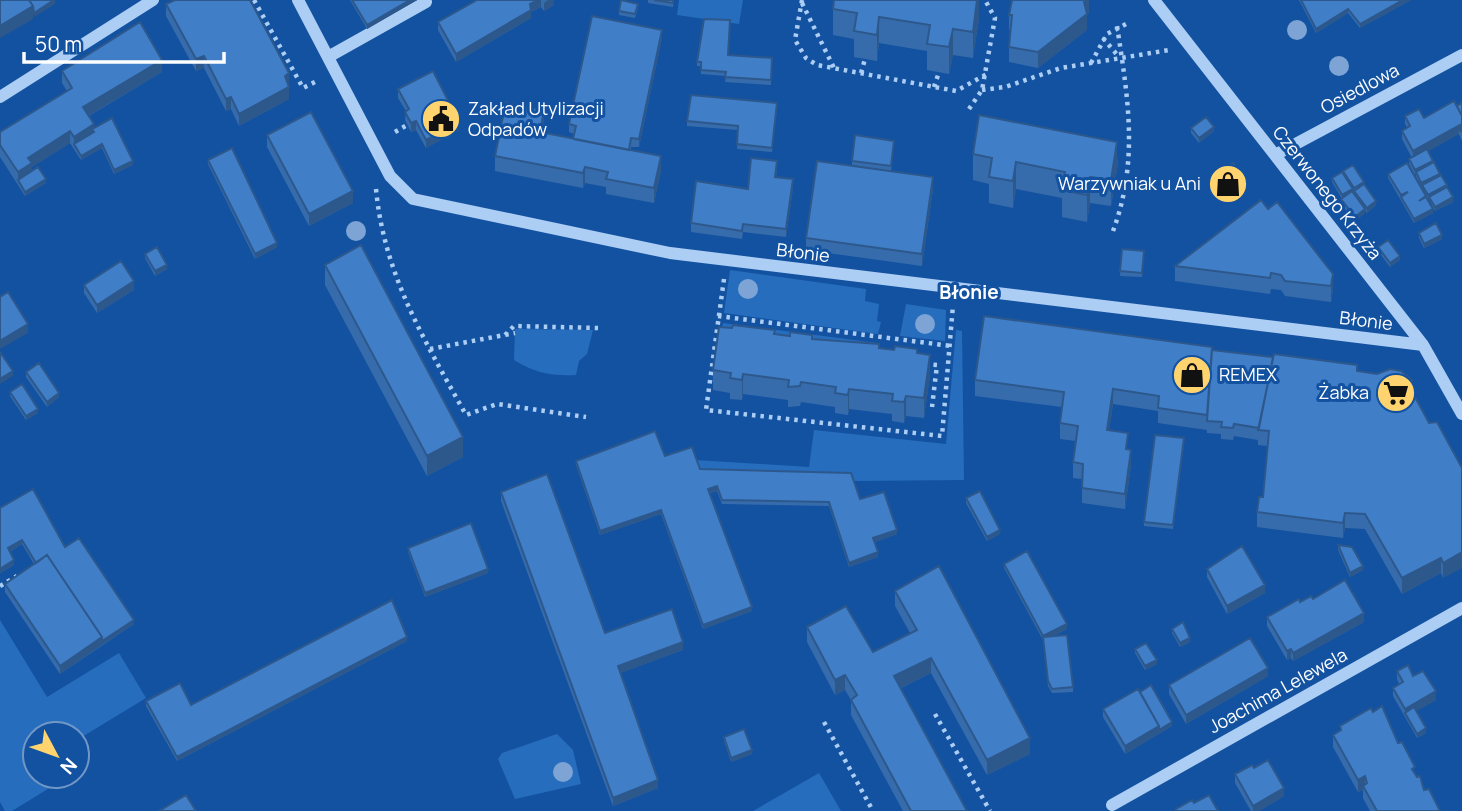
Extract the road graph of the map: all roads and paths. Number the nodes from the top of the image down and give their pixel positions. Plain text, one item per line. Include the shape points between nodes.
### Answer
1 (153, 0) edge
2 (254, 0) edge
3 (298, 0) edge
4 (985, 0) edge
5 (1154, 0) edge
6 (801, 1) edge
7 (426, 2) edge
8 (1128, 23) dead end
9 (1117, 26) junction
10 (1103, 38) junction
11 (1169, 50) dead end
12 (1462, 55) edge
13 (328, 57) junction
14 (1120, 57) junction
15 (865, 59) edge
16 (1091, 63) junction
17 (834, 69) junction
18 (939, 72) edge
19 (861, 73) junction
20 (986, 75) junction
21 (934, 87) junction
22 (982, 90) junction
23 (326, 91) dead end
24 (0, 97) edge
25 (969, 109) dead end
26 (407, 125) edge
27 (394, 132) dead end
28 (1275, 155) junction
29 (375, 184) dead end
30 (1113, 231) dead end
31 (726, 261) junction
32 (942, 303) dead end
33 (718, 316) junction
34 (598, 328) dead end
35 (515, 333) dead end
36 (506, 335) junction
37 (889, 339) junction
38 (1423, 345) junction
39 (951, 346) junction
40 (429, 349) junction
41 (888, 349) edge
42 (912, 362) edge
43 (932, 407) dead end
44 (1462, 414) edge
45 (586, 417) dead end
46 (23, 572) edge
47 (0, 586) edge
48 (1462, 608) edge
49 (935, 714) dead end
50 (824, 722) dead end
51 (1112, 805) dead end
52 (873, 811) edge
53 (990, 811) edge

1 - 24 street
2 - 23 path via 303,88 320,79
3 - 13 street, Błonie
4 - 20 path via 995,18
5 - 28 street, Czerwonego Krzyża
6 - 17 path
6 - 17 path via 794,40 797,48 817,65
7 - 13 street
8 - 9 path
9 - 10 path
9 - 14 path
10 - 14 path
10 - 16 path
11 - 14 path
12 - 28 street, Osiedlowa
13 - 31 street, Błonie via 390,176 413,199
14 - 16 path
14 - 30 path via 1132,142 1122,208
15 - 19 path
16 - 22 path
17 - 19 path
18 - 21 path
19 - 21 path
20 - 21 path via 956,91
20 - 22 path
22 - 25 path
26 - 27 path
28 - 38 street, Czerwonego Krzyża
29 - 40 path via 380,228 397,286
31 - 33 path
31 - 38 street, Błonie
32 - 39 path via 954,305
33 - 37 path
33 - 39 path via 706,410 942,436
34 - 36 path via 514,326
35 - 36 path
36 - 40 path
37 - 39 path
37 - 41 path
38 - 44 street, Czerwonego Krzyża
40 - 45 path via 466,415 497,404
42 - 43 path via 937,365
46 - 47 path
48 - 51 street, Joachima Lelewela
49 - 53 path
50 - 52 path

